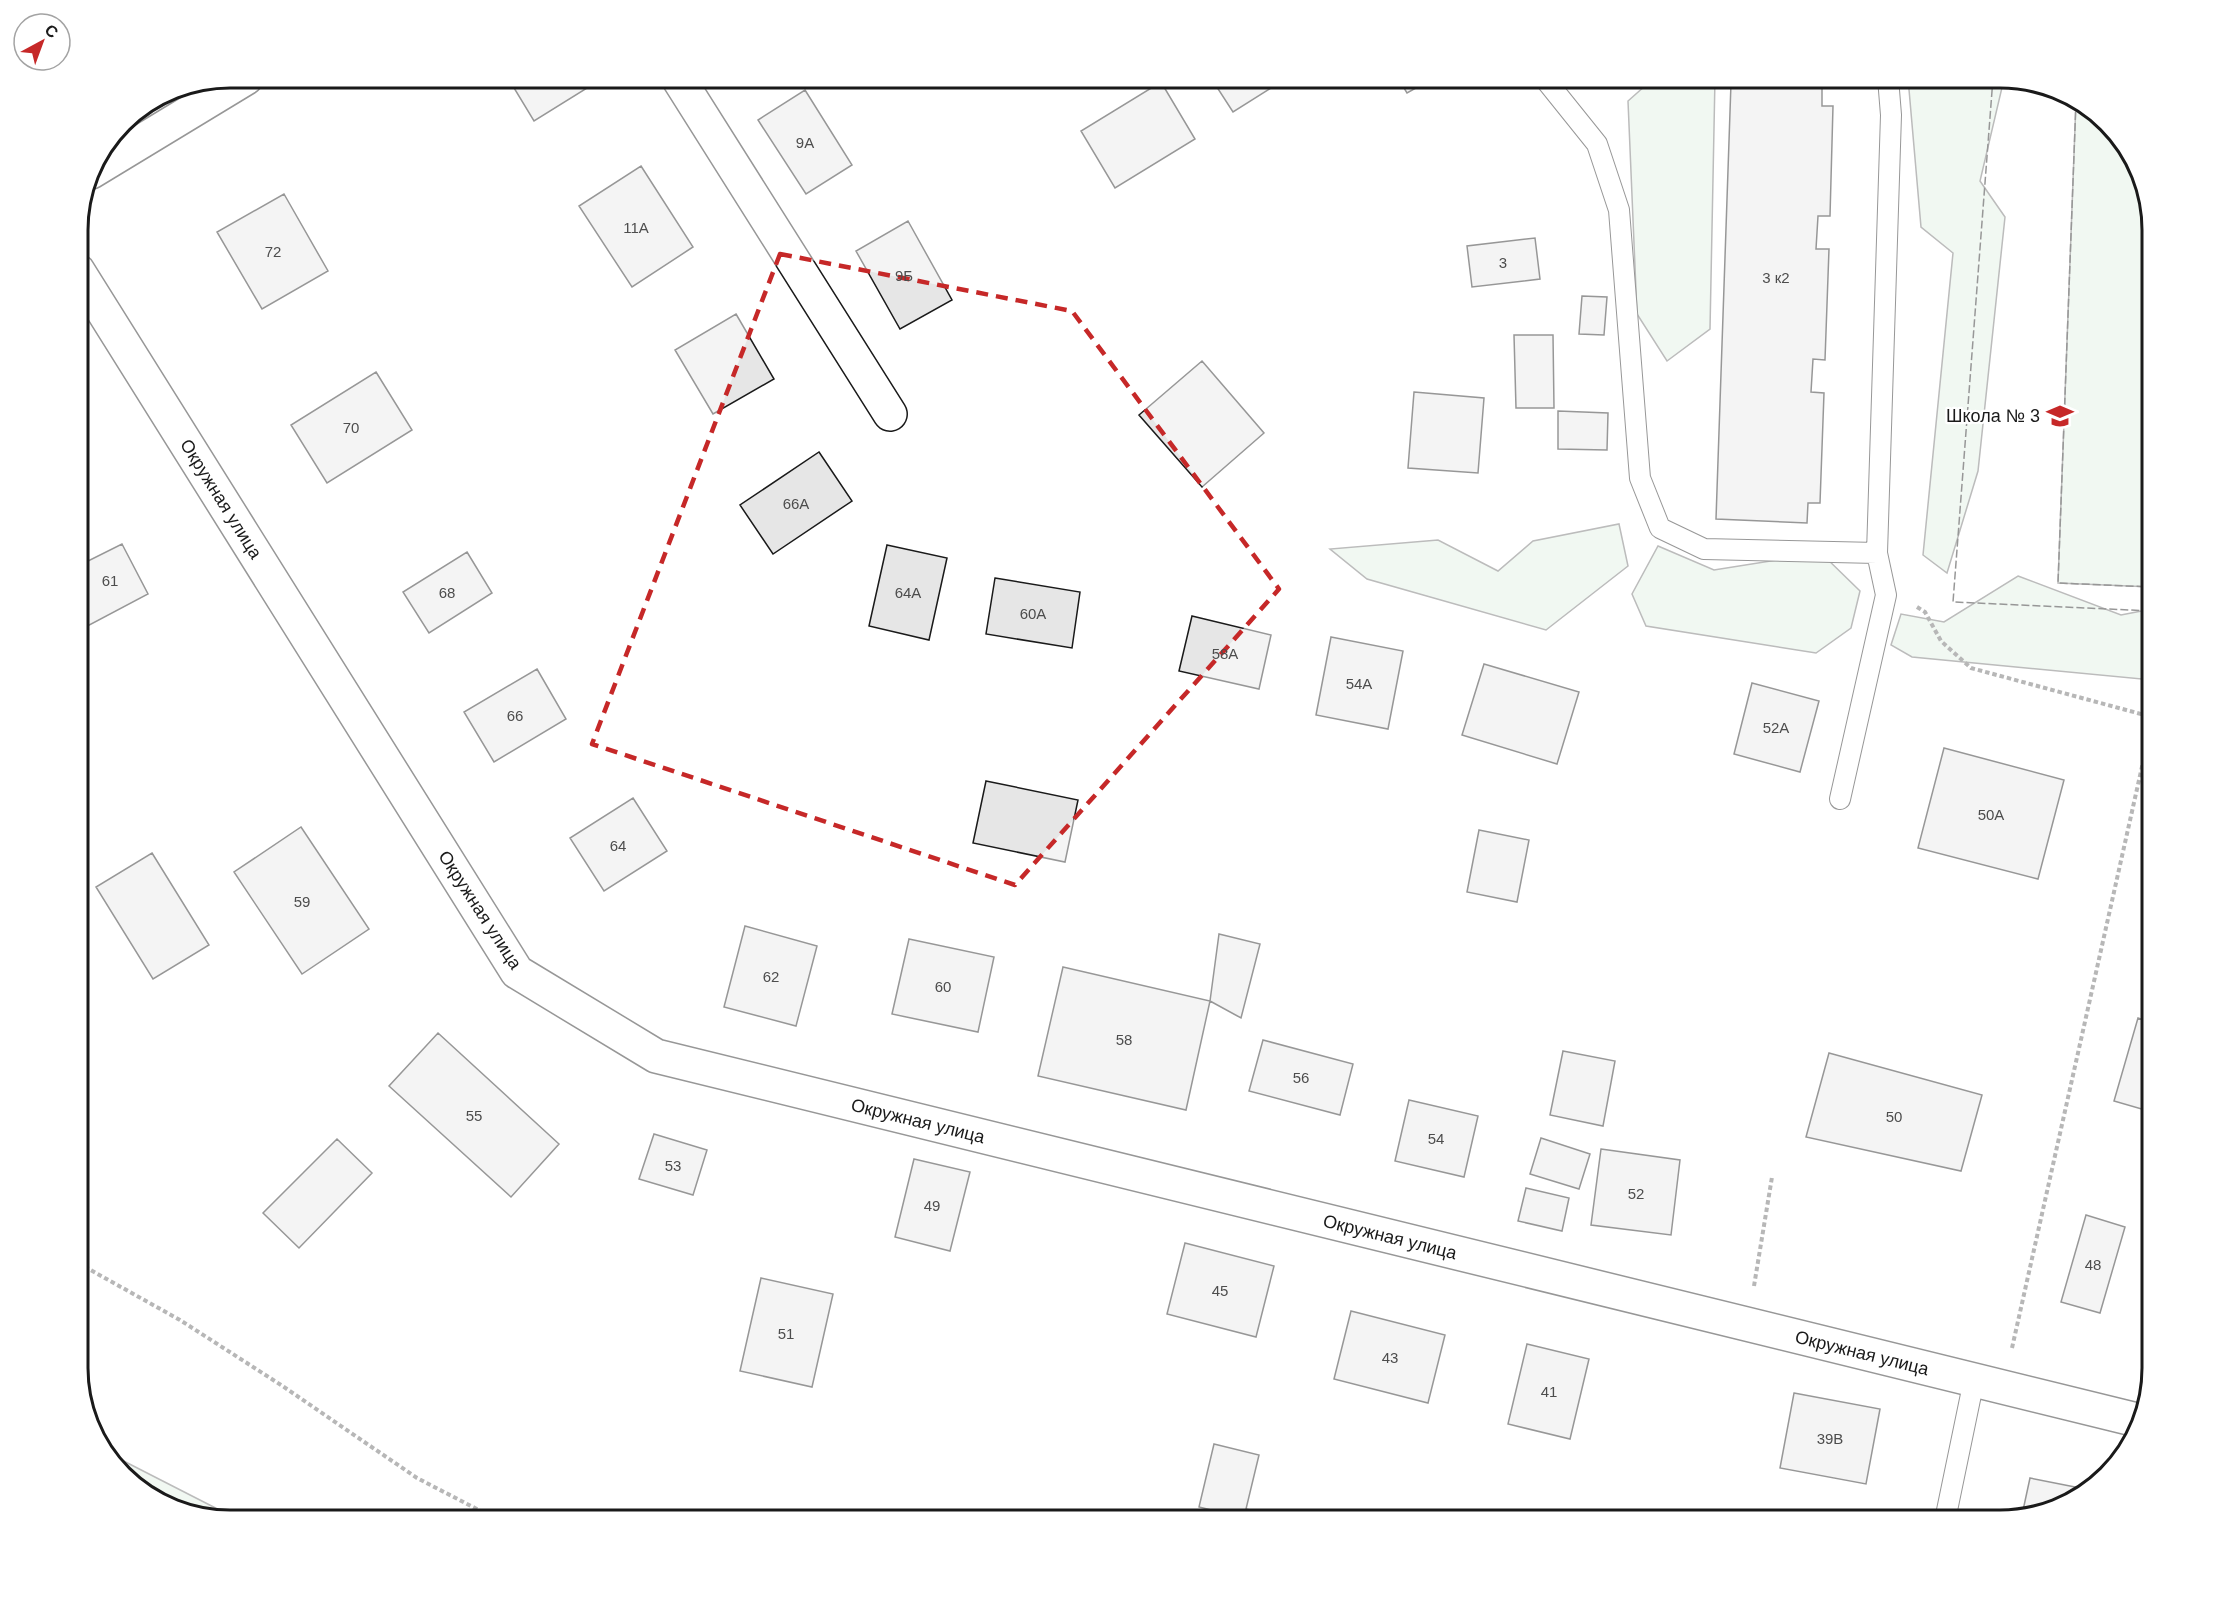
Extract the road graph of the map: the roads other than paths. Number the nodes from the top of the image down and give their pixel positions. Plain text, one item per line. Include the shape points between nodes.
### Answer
1 (228, 89) edge
2 (685, 89) edge
3 (1553, 89) edge
4 (1889, 89) edge
5 (107, 163) edge
6 (89, 289) edge
7 (890, 414) dead end
8 (1877, 553) junction
9 (1840, 799) dead end
10 (1989, 1384) junction
11 (2132, 1419) edge
12 (1948, 1510) edge

1 - 5 street
2 - 7 street
3 - 8 lane via 1597,144 1619,210 1640,478 1660,528 1704,549
4 - 8 lane via 1892,115
6 - 10 street, Окружная улица via 517,972 656,1056
8 - 9 lane via 1886,595
10 - 11 street, Окружная улица
10 - 12 lane

